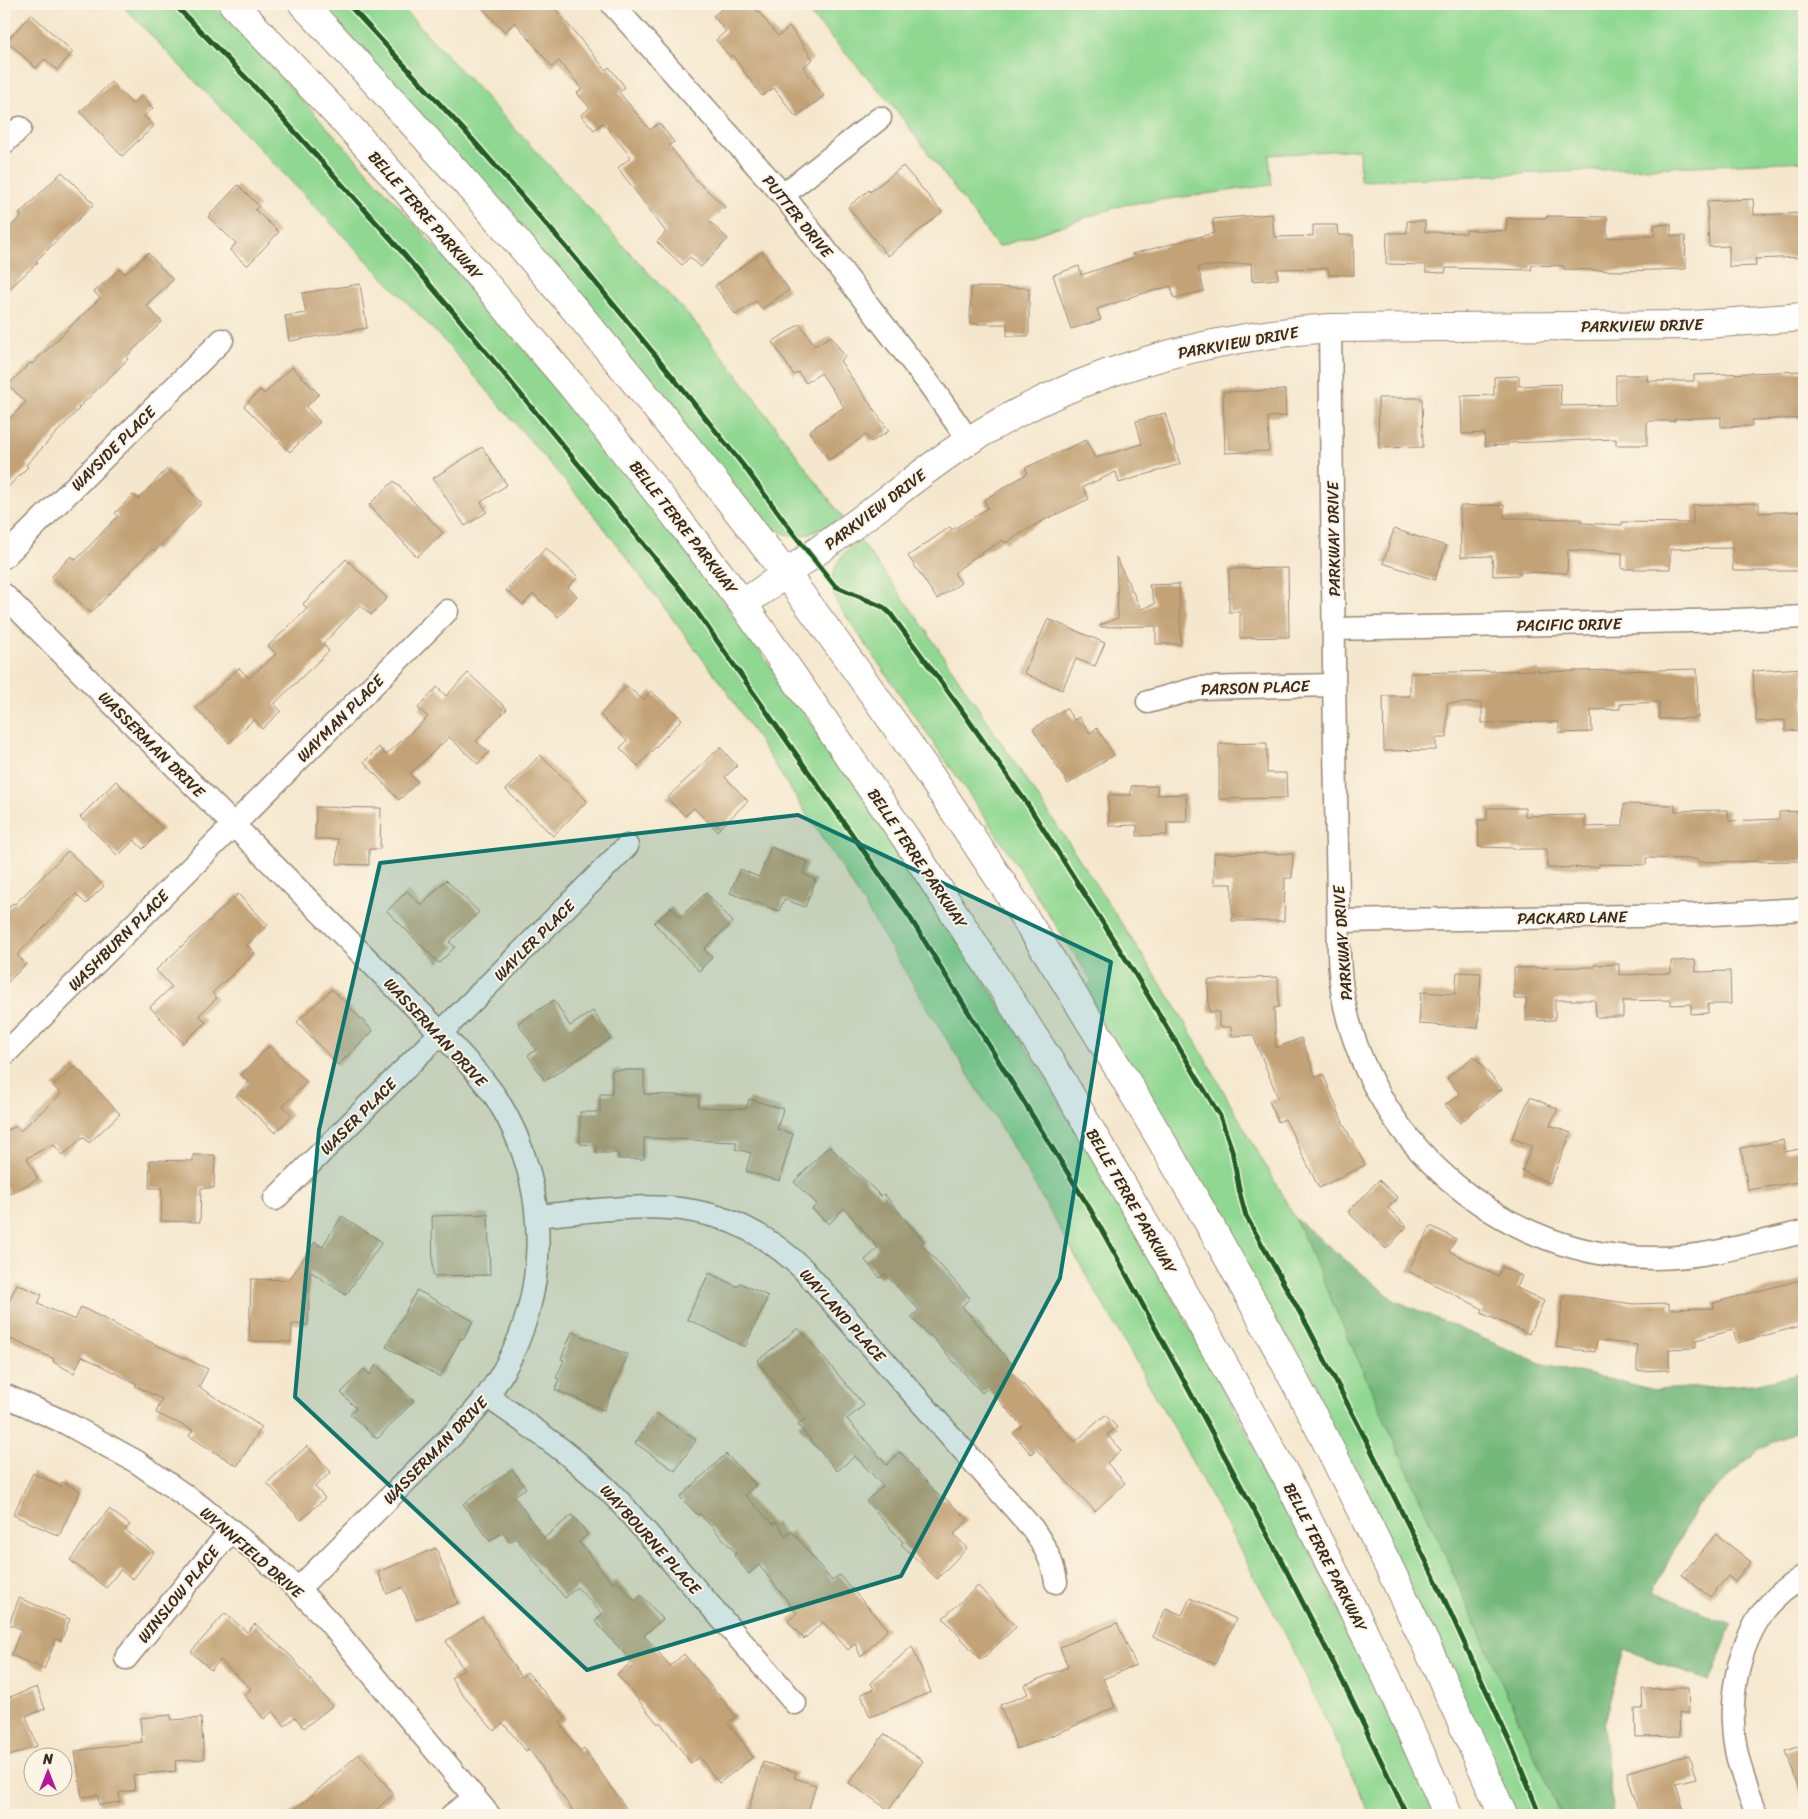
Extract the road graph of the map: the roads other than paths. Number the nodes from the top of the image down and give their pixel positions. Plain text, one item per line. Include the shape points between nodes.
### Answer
1 (233, 4) edge
2 (302, 4) edge
3 (612, 4) edge
4 (880, 118) dead end
5 (20, 128) dead end
6 (4, 143) edge
7 (783, 195) junction
8 (1804, 317) edge
9 (1330, 328) junction
10 (222, 340) dead end
11 (969, 441) junction
12 (4, 557) edge
13 (785, 574) junction
14 (4, 595) edge
15 (743, 604) junction
16 (447, 611) dead end
17 (1804, 616) edge
18 (1334, 629) junction
19 (1334, 685) junction
20 (1148, 702) dead end
21 (233, 825) junction
22 (627, 846) dead end
23 (1804, 910) edge
24 (1339, 921) junction
25 (441, 1033) junction
26 (4, 1055) edge
27 (275, 1199) dead end
28 (537, 1216) junction
29 (1804, 1232) edge
30 (4, 1395) edge
31 (487, 1396) junction
32 (231, 1530) junction
33 (1804, 1576) edge
34 (1056, 1582) dead end
35 (298, 1589) junction
36 (126, 1658) dead end
37 (795, 1703) dead end
38 (475, 1798) junction
39 (452, 1815) edge
40 (489, 1815) edge
41 (1448, 1815) edge
42 (1503, 1815) edge
43 (1757, 1815) edge

1 - 15 main road, BELLE TERRE PARKWAY via 411,196 572,386
2 - 13 main road via 443,156 575,309 646,394
3 - 7 street, PUTTER DRIVE
4 - 7 street
5 - 6 street
7 - 11 street, PUTTER DRIVE via 930,385
8 - 9 main road, PARKVIEW DRIVE via 1693,325
9 - 11 main road, PARKVIEW DRIVE via 1239,338 1141,362 1064,390
9 - 18 street, PARKWAY DRIVE
10 - 12 street, WAYSIDE PLACE
11 - 13 main road, PARKVIEW DRIVE
13 - 15 main road, PARKVIEW DRIVE
13 - 42 main road via 967,831 1100,1038 1161,1142 1329,1448 1435,1664
14 - 21 street, WASSERMAN DRIVE
15 - 41 main road, BELLE TERRE PARKWAY via 905,836 1058,1074 1166,1260 1286,1478 1387,1678
16 - 21 street, WAYMAN PLACE
17 - 18 street, PACIFIC DRIVE
18 - 19 street, PARKWAY DRIVE
19 - 20 street, PARSON PLACE via 1198,688
19 - 24 street, PARKWAY DRIVE
21 - 25 street, WASSERMAN DRIVE
21 - 26 street, WASHBURN PLACE
22 - 25 street, WAYLER PLACE
23 - 24 street, PACKARD LANE
24 - 29 street, PARKWAY DRIVE via 1344,1003 1358,1048 1377,1090 1400,1129 1430,1163 1484,1208 1522,1228 1557,1241 1587,1250 1633,1257 1694,1255
25 - 27 street, WASER PLACE
25 - 28 street, WASSERMAN DRIVE via 488,1086 506,1116 526,1166
28 - 31 street, WASSERMAN DRIVE via 536,1267 526,1313 508,1362
28 - 34 street, WAYLAND PLACE via 634,1206 688,1209 738,1224 780,1249 803,1269 1032,1528 1051,1559
30 - 32 street, WYNNFIELD DRIVE via 114,1448
31 - 35 street, WASSERMAN DRIVE
31 - 37 street, WAYBOURNE PLACE via 596,1477
32 - 35 street, WYNNFIELD DRIVE
32 - 36 street, WINSLOW PLACE
33 - 43 street via 1767,1607 1750,1635 1740,1663 1734,1735 1738,1762
35 - 38 street, WYNNFIELD DRIVE
38 - 39 street
38 - 40 street, WYNNFIELD DRIVE

